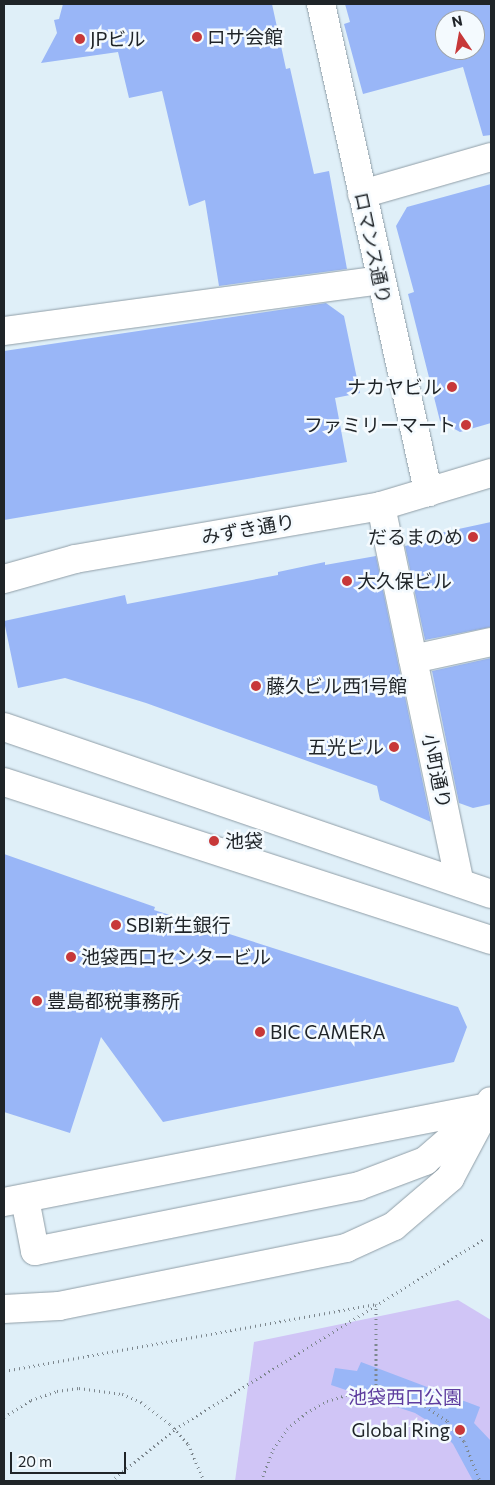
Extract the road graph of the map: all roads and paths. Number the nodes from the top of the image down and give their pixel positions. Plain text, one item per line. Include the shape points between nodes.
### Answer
1 (321, 4) edge
2 (491, 157) edge
3 (362, 194) junction
4 (380, 280) junction
5 (4, 331) edge
6 (491, 474) edge
7 (428, 492) junction
8 (381, 506) junction
9 (4, 579) edge
10 (491, 642) edge
11 (413, 659) junction
12 (4, 727) edge
13 (4, 782) edge
14 (460, 883) junction
15 (491, 894) edge
16 (491, 940) edge
17 (489, 1104) edge
18 (491, 1140) edge
19 (14, 1201) edge
20 (485, 1238) dead end
21 (376, 1304) junction
22 (4, 1309) edge
23 (4, 1371) edge
24 (376, 1392) junction
25 (4, 1417) edge
26 (175, 1429) junction
27 (115, 1478) dead end
28 (204, 1481) edge
29 (261, 1481) edge
30 (480, 1481) edge

1 - 3 street, ロマンス通り
2 - 3 street
3 - 4 street, ロマンス通り
4 - 5 street
4 - 7 street, ロマンス通り
6 - 7 street, みずき通り
7 - 8 street, みずき通り
8 - 9 street, みずき通り via 75,559
8 - 11 street, 小町通り
10 - 11 street
11 - 14 street, 小町通り
12 - 14 street
13 - 16 street
14 - 15 street
17 - 18 street
17 - 19 street
17 - 19 street via 425,1161 359,1186 34,1251
17 - 22 street via 450,1178 394,1226 346,1248 67,1304
20 - 21 path
21 - 23 path
21 - 24 path
21 - 26 path
24 - 29 path via 350,1394 327,1401 306,1413 287,1429 273,1449
24 - 30 path via 402,1396 426,1406 446,1421 464,1441
25 - 26 path via 31,1400 57,1391 100,1390 141,1402
26 - 27 path
26 - 28 path via 188,1444

